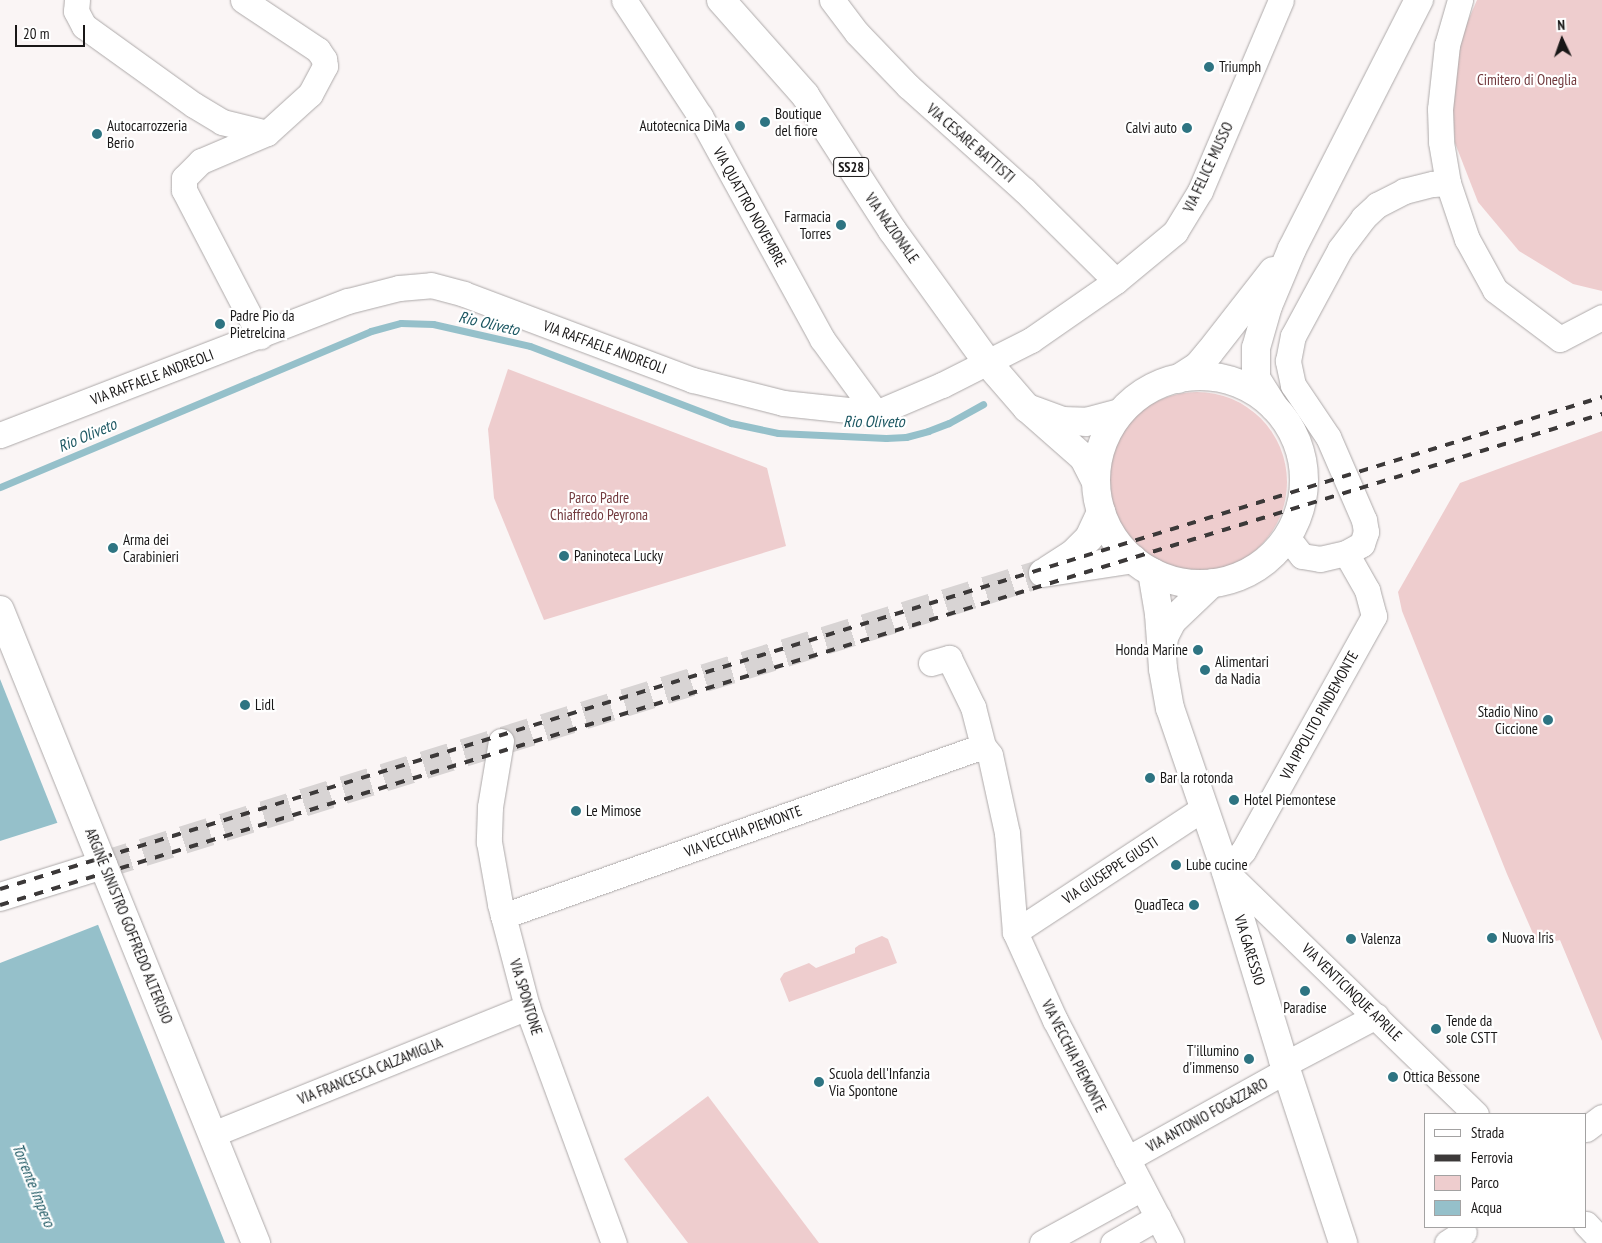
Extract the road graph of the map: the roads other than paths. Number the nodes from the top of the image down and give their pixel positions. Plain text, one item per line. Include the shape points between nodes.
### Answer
1 (78, 0) edge
2 (243, 0) edge
3 (624, 0) edge
4 (720, 0) edge
5 (832, 0) edge
6 (1281, 0) edge
7 (1419, 0) edge
8 (1460, 0) edge
9 (267, 133) junction
10 (1448, 183) junction
11 (1292, 249) junction
12 (1116, 281) junction
13 (1602, 317) edge
14 (260, 336) junction
15 (988, 363) junction
16 (1178, 378) junction
17 (1274, 407) junction
18 (1027, 408) junction
19 (876, 413) junction
20 (1120, 413) junction
21 (0, 435) edge
22 (1096, 482) junction
23 (1101, 512) junction
24 (1288, 537) junction
25 (1346, 553) junction
26 (1142, 566) junction
27 (1212, 584) junction
28 (0, 610) edge
29 (1162, 656) junction
30 (931, 663) dead end
31 (501, 742) dead end
32 (983, 746) junction
33 (1204, 808) junction
34 (104, 866) tunnel mouth
35 (1226, 872) junction
36 (0, 897) edge
37 (503, 916) junction
38 (1015, 932) junction
39 (527, 1007) junction
40 (1376, 1016) junction
41 (1286, 1067) junction
42 (1475, 1113) edge
43 (1602, 1117) edge
44 (1587, 1128) edge
45 (213, 1134) junction
46 (1127, 1159) junction
47 (1142, 1188) junction
48 (1158, 1217) junction
49 (1587, 1225) edge
50 (1602, 1241) edge
51 (256, 1243) edge
52 (614, 1243) edge
53 (1042, 1243) edge
54 (1113, 1243) edge
55 (1171, 1243) edge
56 (1343, 1243) edge

1 - 9 street via 76,11 84,26 194,105 222,122
2 - 9 street via 318,50 324,60 323,71 310,94
3 - 19 street, VIA QUATTRO NOVEMBRE via 700,116 822,339
4 - 15 main road, VIA NAZIONALE / SS28 via 805,95 892,230
5 - 12 street, VIA CESARE BATTISTI via 857,33 922,100 1024,190
6 - 12 street, VIA FELICE MUSSO via 1200,191 1175,232
7 - 11 main road
8 - 10 street via 1442,77 1441,142
9 - 14 street via 201,161 184,178 184,190
10 - 13 street via 1467,239 1496,290 1560,339
10 - 25 street via 1404,191 1363,218 1340,248 1293,336 1288,361 1293,385 1328,437 1364,520 1366,532 1362,544
11 - 16 main road via 1198,366
11 - 17 main road via 1268,306 1256,348 1256,378
12 - 15 street, VIA FELICE MUSSO via 1031,340
14 - 19 street, VIA RAFFAELE ANDREOLI via 348,301 399,288 431,285 464,294 694,380 783,403
14 - 21 street, VIA RAFFAELE ANDREOLI
15 - 18 main road, VIA NAZIONALE / SS28
15 - 19 street
16 - 17 main road via 1221,379 1246,387
16 - 20 main road via 1156,386
17 - 24 main road via 1289,426 1299,447 1304,470 1302,501
18 - 20 main road, VIA NAZIONALE / SS28 via 1062,421 1086,422
18 - 22 main road, VIA NAZIONALE / SS28 via 1084,458
20 - 22 main road via 1102,445
22 - 23 main road
23 - 26 main road via 1114,538
23 - 26 main road via 1089,538 1073,554 1043,573
24 - 25 street via 1302,556 1320,559
24 - 27 main road via 1267,560 1242,576
25 - 35 street, VIA IPPOLITO PINDEMONTE via 1367,590 1374,616 1243,851
26 - 27 main road via 1171,580
26 - 29 main road, VIA GARESSIO via 1159,614
27 - 29 main road, VIA GARESSIO via 1172,622 1164,637
28 - 45 main road, ARGINE SINISTRO GOFFREDO ALTERISIO
29 - 33 main road, VIA GARESSIO via 1170,708
30 - 32 street, VIA VECCHIA PIEMONTE via 948,658 973,707
31 - 37 street, VIA SPONTONE via 490,806 489,842
32 - 37 street, VIA VECCHIA PIEMONTE
32 - 38 street, VIA VECCHIA PIEMONTE via 990,755 1011,866
33 - 35 main road, VIA GARESSIO
33 - 38 street, VIA GIUSEPPE GIUSTI
34 - 36 main road
35 - 40 street, VIA VENTICINQUE APRILE
35 - 41 main road, VIA GARESSIO
37 - 39 street, VIA SPONTONE
38 - 46 street, VIA VECCHIA PIEMONTE via 1055,1020
39 - 45 street, VIA FRANCESCA CALZAMIGLIA
39 - 52 street, VIA SPONTONE
40 - 41 street, VIA ANTONIO FOGAZZARO
40 - 42 street, VIA VENTICINQUE APRILE
41 - 46 street, VIA ANTONIO FOGAZZARO
41 - 56 main road, VIA GARESSIO
43 - 44 street
45 - 51 main road, ARGINE SINISTRO GOFFREDO ALTERISIO
46 - 47 street, VIA VECCHIA PIEMONTE
47 - 48 street, VIA VECCHIA PIEMONTE
47 - 53 street
48 - 54 street
48 - 55 street, VIA VECCHIA PIEMONTE
49 - 50 street

